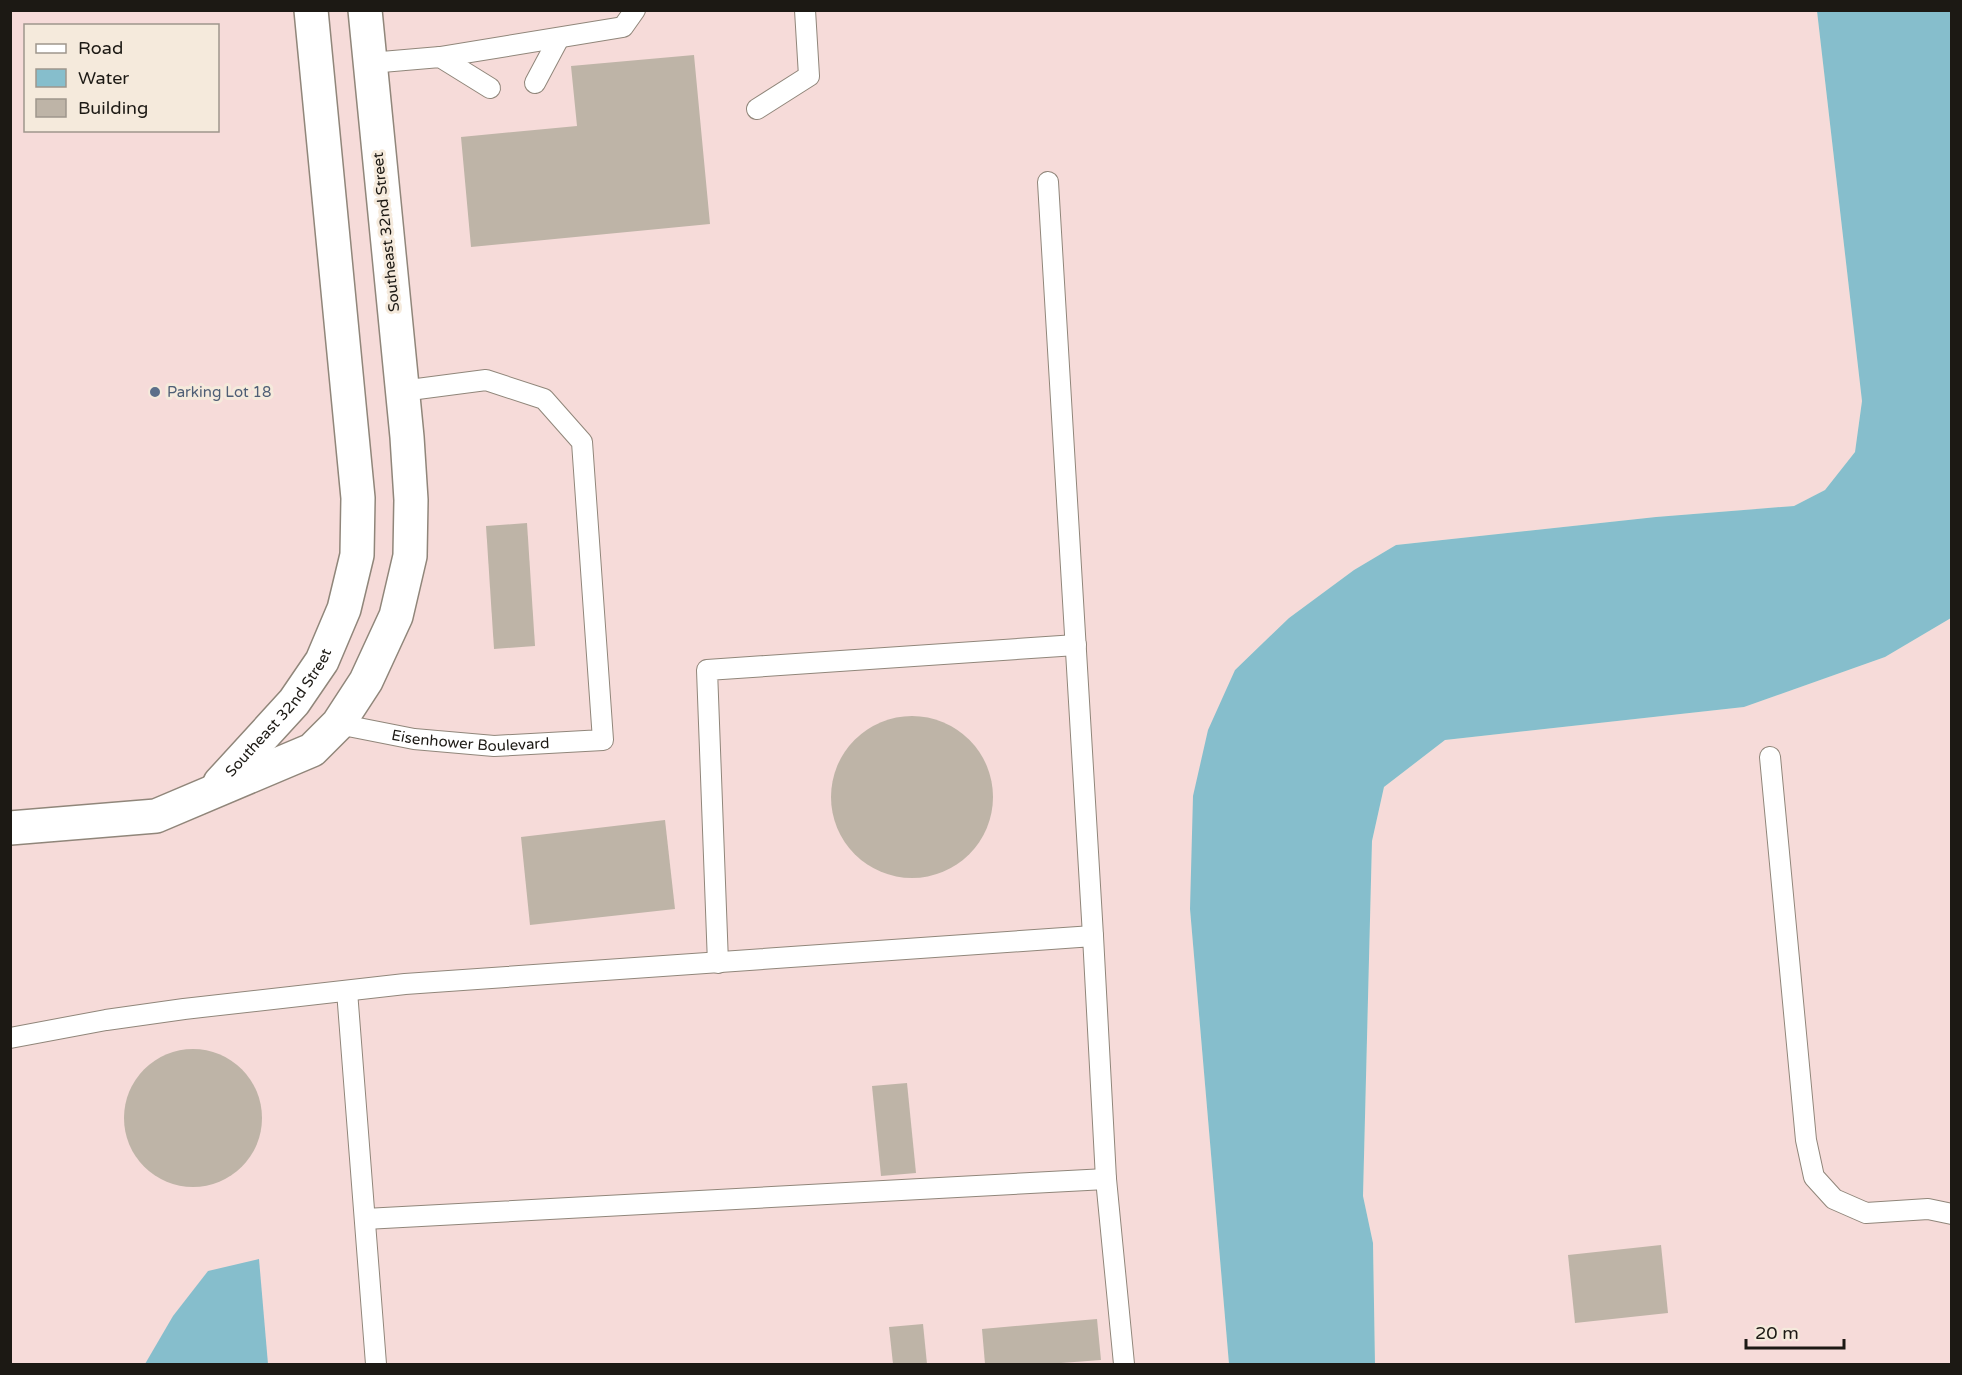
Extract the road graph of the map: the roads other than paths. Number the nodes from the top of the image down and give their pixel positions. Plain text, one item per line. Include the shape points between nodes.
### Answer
1 (311, 10) edge
2 (365, 10) edge
3 (635, 10) edge
4 (805, 10) edge
5 (559, 38) junction
6 (440, 57) junction
7 (370, 63) junction
8 (535, 83) dead end
9 (490, 88) dead end
10 (757, 109) dead end
11 (1048, 182) dead end
12 (402, 391) junction
13 (1076, 645) junction
14 (338, 724) junction
15 (1770, 757) dead end
16 (213, 791) junction
17 (10, 828) edge
18 (1093, 936) junction
19 (718, 963) junction
20 (347, 991) junction
21 (10, 1038) edge
22 (1106, 1179) junction
23 (1952, 1214) edge
24 (365, 1219) junction
25 (376, 1365) edge
26 (1124, 1365) edge

1 - 16 street, Southeast 32nd Street via 358,498 357,555 344,609 322,661 294,702
2 - 7 street, Southeast 32nd Street
3 - 5 lane via 623,27
4 - 10 lane via 809,76
5 - 6 lane
5 - 8 lane
6 - 7 lane
6 - 9 lane
7 - 12 street, Southeast 32nd Street
11 - 13 lane
12 - 14 street, Southeast 32nd Street via 411,500 410,556 396,616 366,681
12 - 14 lane, Eisenhower Boulevard via 486,380 544,399 582,442 603,740 494,746 414,739
13 - 18 lane
13 - 19 lane via 706,670
14 - 16 street, Southeast 32nd Street via 312,750
15 - 23 lane via 1806,1140 1814,1177 1834,1199 1866,1213 1928,1209
16 - 17 street via 156,816
18 - 19 lane
18 - 22 lane
19 - 20 lane
20 - 21 lane via 129,1017
20 - 24 lane
22 - 24 lane
22 - 26 lane
24 - 25 lane

